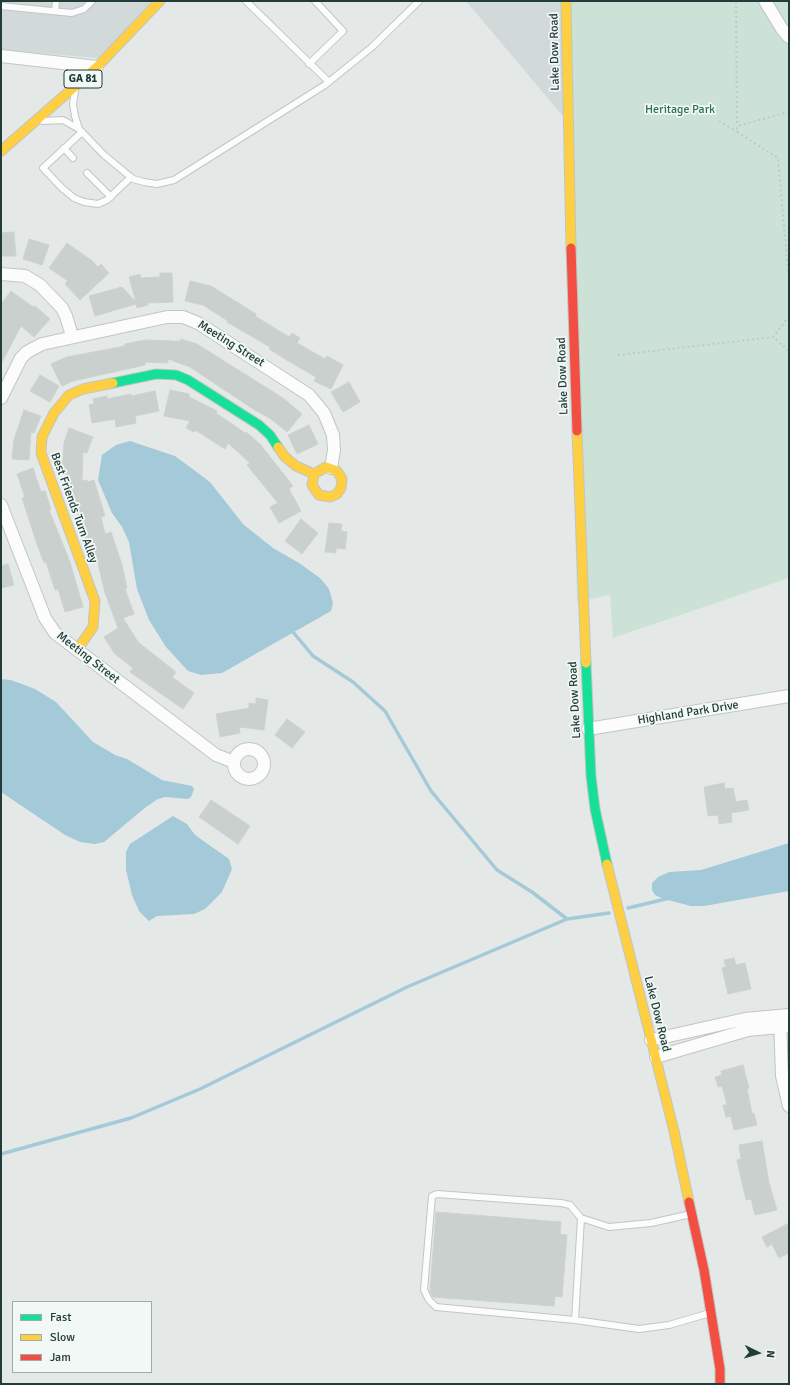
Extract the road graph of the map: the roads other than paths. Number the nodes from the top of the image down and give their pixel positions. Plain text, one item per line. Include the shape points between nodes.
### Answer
1 (56, 1) edge
2 (92, 1) edge
3 (160, 1) edge
4 (246, 1) edge
5 (315, 1) edge
6 (419, 1) edge
7 (566, 1) edge
8 (765, 1) edge
9 (1, 6) edge
10 (55, 11) junction
11 (789, 37) edge
12 (1, 56) edge
13 (309, 64) junction
14 (97, 67) junction
15 (328, 82) junction
16 (76, 85) junction
17 (34, 122) junction
18 (80, 130) junction
19 (64, 148) junction
20 (1, 151) edge
21 (73, 158) dead end
22 (87, 173) dead end
23 (131, 177) junction
24 (111, 197) junction
25 (1, 274) edge
26 (72, 336) junction
27 (4, 384) edge
28 (1, 398) edge
29 (331, 468) junction
30 (314, 474) junction
31 (1, 505) edge
32 (77, 650) junction
33 (789, 696) edge
34 (588, 729) junction
35 (234, 762) dead end
36 (785, 1021) edge
37 (651, 1040) junction
38 (656, 1057) junction
39 (789, 1106) edge
40 (692, 1214) junction
41 (581, 1218) junction
42 (711, 1313) junction
43 (575, 1320) junction
44 (720, 1384) edge

1 - 10 lane
2 - 10 lane via 84,9 72,13
3 - 14 street, GA 81
4 - 13 lane
5 - 13 lane via 343,31
6 - 15 lane via 372,47
7 - 34 street, Lake Dow Road via 571,263
8 - 11 street
9 - 10 lane
12 - 14 street
13 - 15 lane
14 - 16 street, GA 81
15 - 23 lane via 174,180 157,184
16 - 17 street, GA 81
16 - 18 lane via 73,104
17 - 18 lane via 63,120
17 - 20 street, GA 81
18 - 19 lane
18 - 23 lane via 104,155
19 - 21 lane
19 - 24 lane via 43,168 62,188 84,202 98,204
22 - 24 lane
23 - 24 lane
25 - 26 street via 25,276 40,285 62,308
26 - 27 street, Meeting Street via 46,342 28,352
26 - 29 street, Meeting Street via 170,316 195,321 302,389 312,398 326,417 332,435 334,450
27 - 28 street, Meeting Street
29 - 30 street via 322,468
29 - 30 street via 339,472 342,481 341,488 333,496 323,497 315,492 312,483
30 - 32 street, Best Friends Turn Alley via 290,462 270,435 259,425 176,375 156,374 83,388 69,395 59,405 42,437 41,453 95,601 93,627
31 - 32 street, Meeting Street via 45,618 55,632
32 - 35 street, Meeting Street via 216,755
33 - 34 street, Highland Park Drive
34 - 37 street, Lake Dow Road via 595,810
36 - 37 street via 738,1020
36 - 38 street
36 - 39 street via 782,1076
37 - 38 street, Lake Dow Road
38 - 40 street, Lake Dow Road
40 - 41 lane via 651,1223 609,1227
40 - 42 street, Lake Dow Road
41 - 43 lane
41 - 43 lane via 570,1205 561,1203 437,1194 432,1196 424,1290 436,1307
42 - 43 lane via 669,1325 639,1329
42 - 44 street, Lake Dow Road

